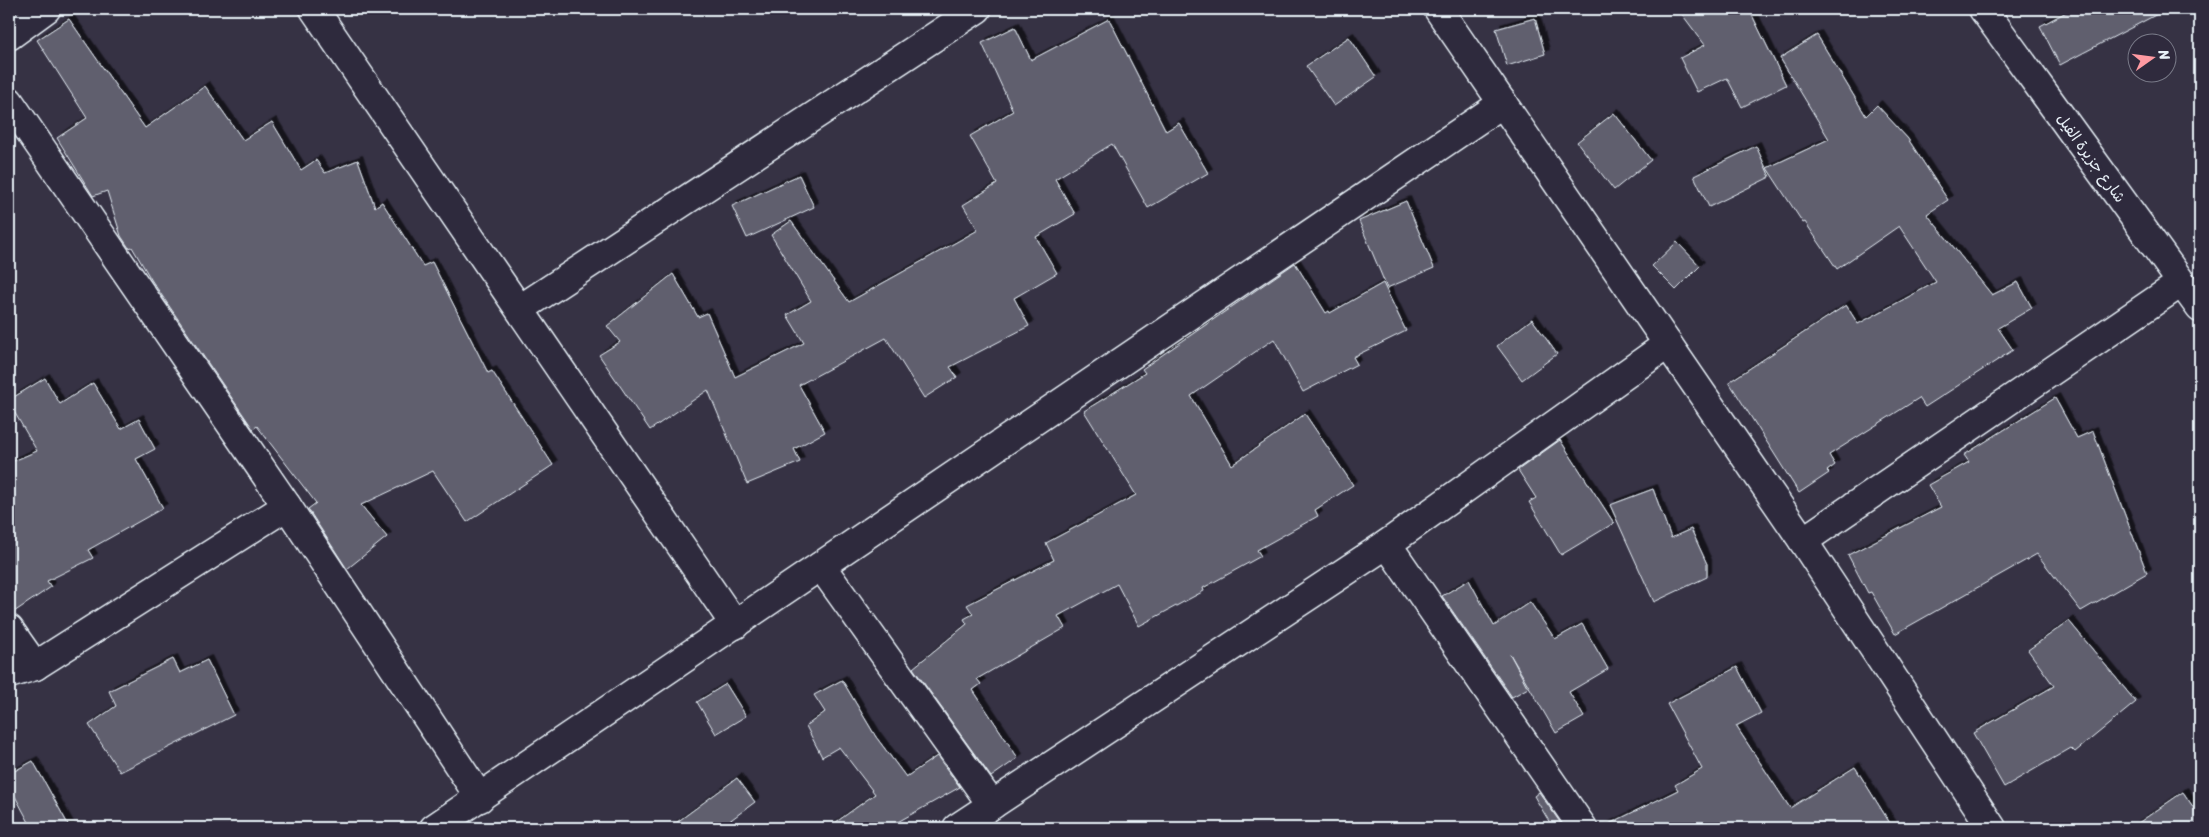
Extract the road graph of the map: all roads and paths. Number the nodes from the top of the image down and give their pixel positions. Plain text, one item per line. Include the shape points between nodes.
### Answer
1 (46, 9) edge
2 (314, 9) edge
3 (977, 9) edge
4 (1438, 9) edge
5 (1986, 10) edge
6 (9, 36) edge
7 (9, 101) edge
8 (1503, 103) junction
9 (2181, 283) junction
10 (2200, 308) edge
11 (520, 309) junction
12 (1668, 344) junction
13 (287, 506) junction
14 (1803, 541) junction
15 (1387, 544) junction
16 (821, 566) junction
17 (735, 625) junction
18 (9, 629) edge
19 (35, 666) junction
20 (9, 674) edge
21 (480, 798) junction
22 (992, 805) junction
23 (434, 828) edge
24 (957, 828) edge
25 (1583, 828) edge
26 (1992, 828) edge

1 - 6 street
2 - 11 street
3 - 11 street
4 - 8 street
5 - 9 street, شارع جزيرة الفيل
7 - 13 street
8 - 12 street
8 - 16 street
9 - 10 street, شارع جزيرة الفيل
9 - 14 street
11 - 17 street
12 - 14 street
12 - 15 street
13 - 19 street
13 - 21 street
14 - 26 street
15 - 22 street
15 - 25 street
16 - 17 street
16 - 22 street
17 - 21 street
18 - 19 street
19 - 20 street
21 - 23 street
22 - 24 street

